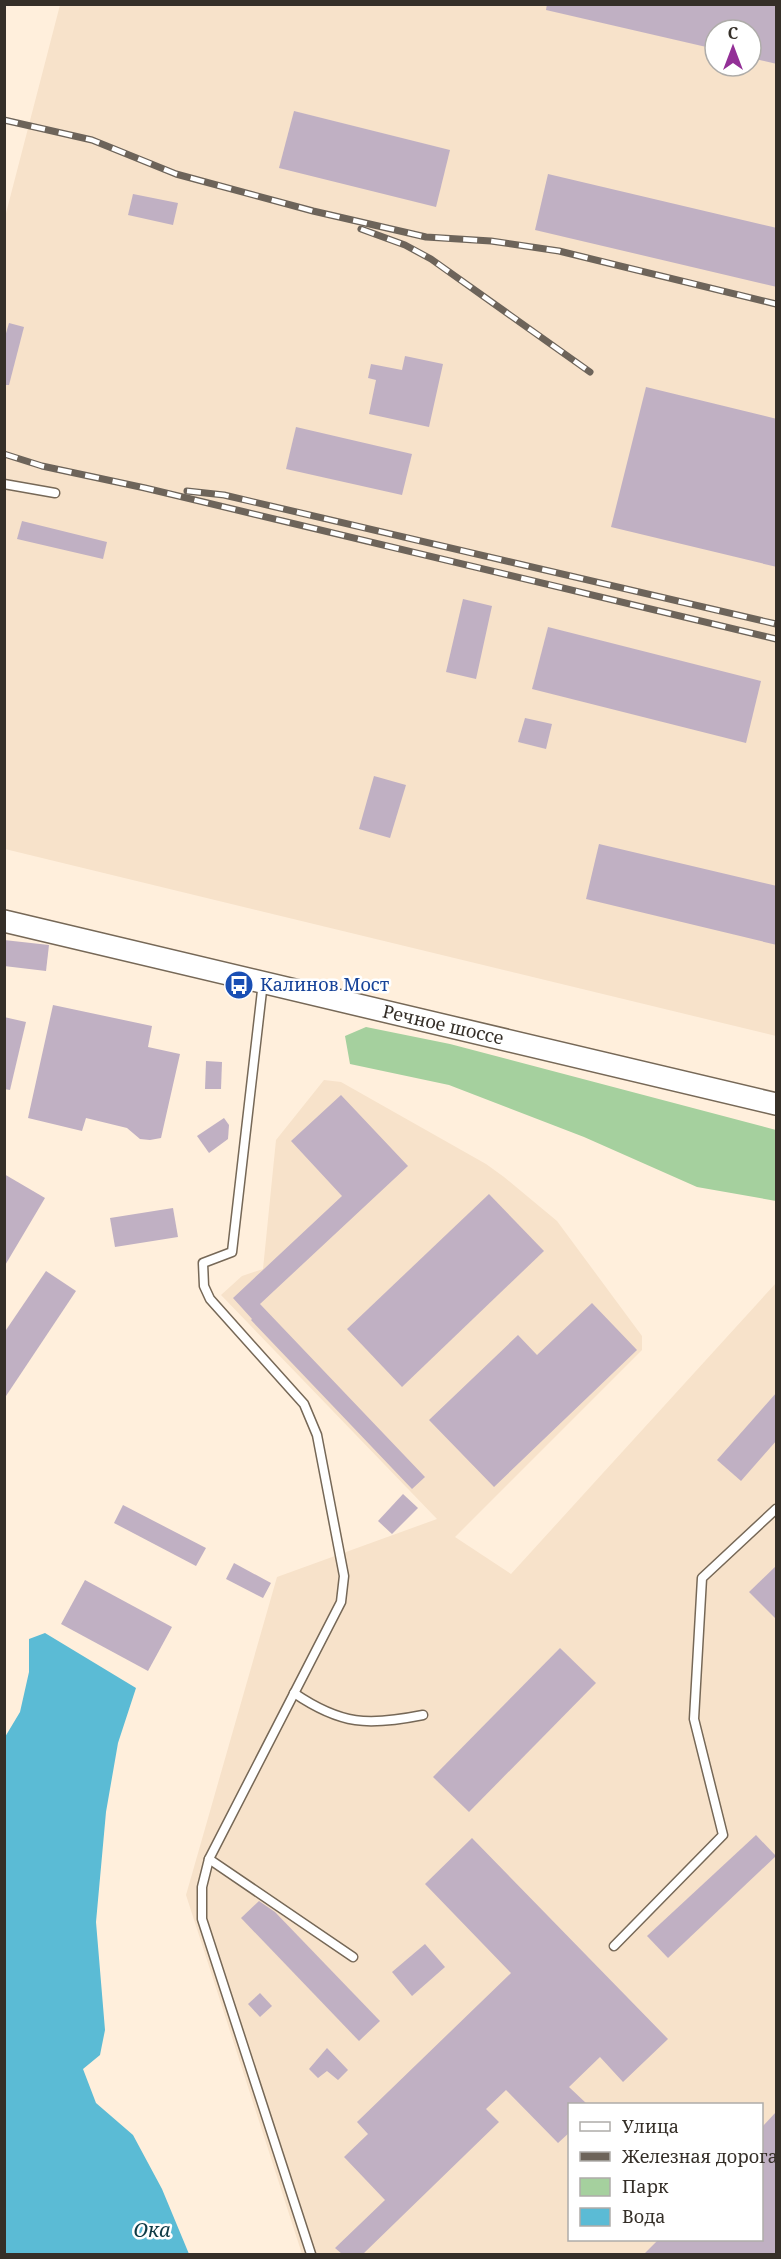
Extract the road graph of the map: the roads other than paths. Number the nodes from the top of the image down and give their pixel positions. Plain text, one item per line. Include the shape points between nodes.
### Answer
1 (4, 484) edge
2 (55, 493) dead end
3 (4, 921) edge
4 (263, 982) junction
5 (777, 1104) edge
6 (777, 1509) edge
7 (294, 1693) junction
8 (423, 1715) dead end
9 (209, 1859) junction
10 (614, 1946) dead end
11 (353, 1957) dead end
12 (311, 2254) edge

1 - 2 lane
3 - 4 street, Речное шоссе
4 - 5 street, Речное шоссе
4 - 7 lane via 232,1252 203,1263 204,1286 210,1299 304,1404 317,1435 344,1576 341,1602
6 - 10 lane via 702,1578 694,1719 723,1835
7 - 8 lane via 338,1718 390,1722
7 - 9 lane
9 - 11 lane
9 - 12 lane via 202,1887 202,1919

